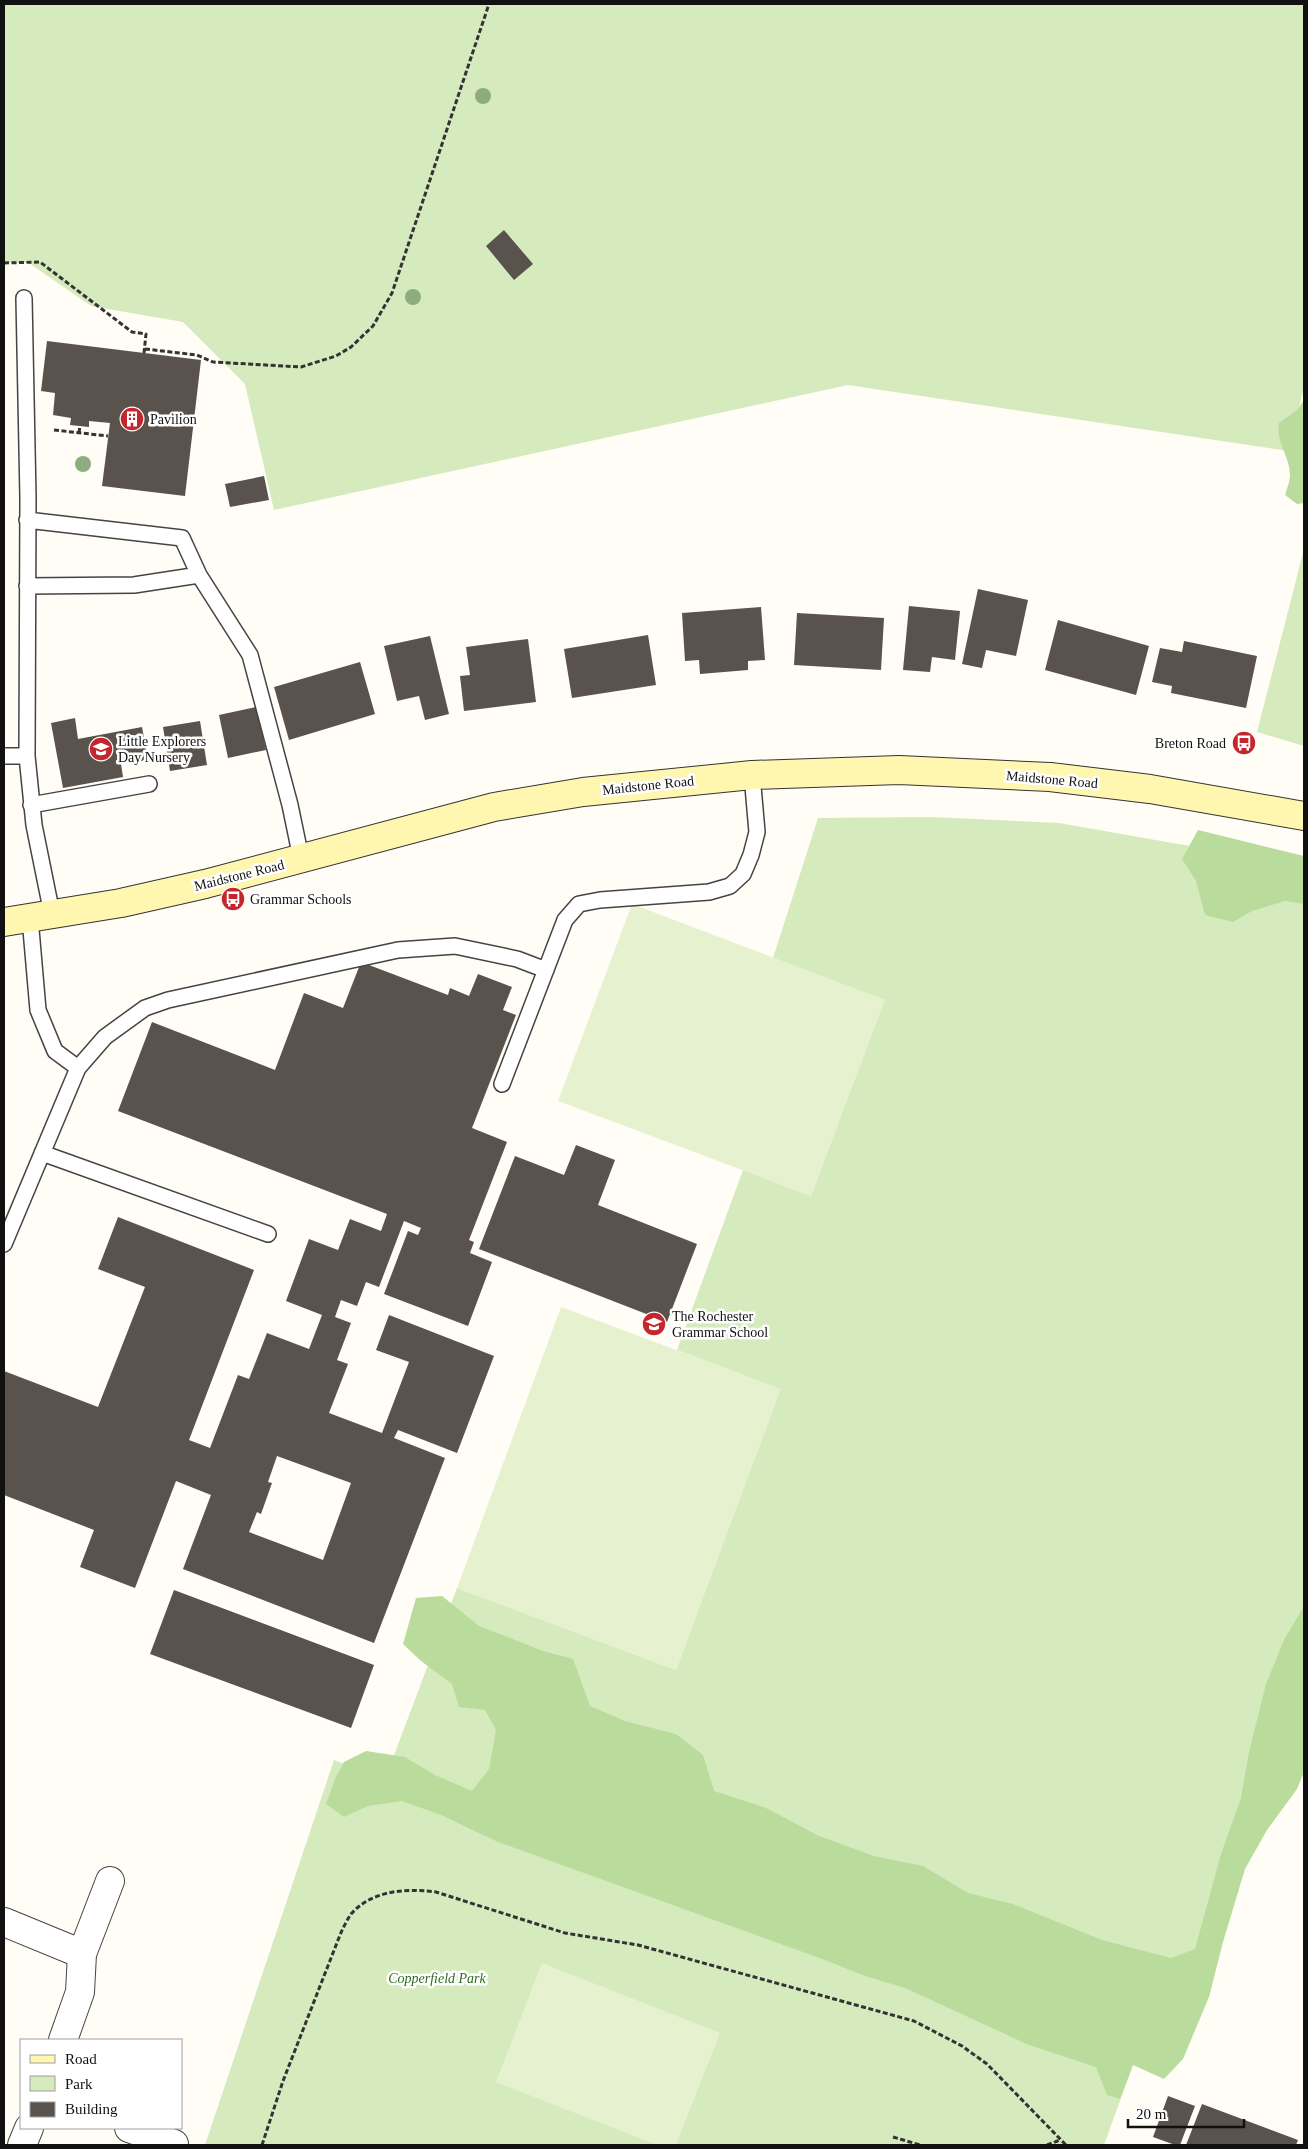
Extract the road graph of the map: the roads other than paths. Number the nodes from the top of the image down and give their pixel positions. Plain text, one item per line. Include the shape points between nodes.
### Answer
1 (24, 298) dead end
2 (27, 520) junction
3 (199, 575) junction
4 (27, 586) junction
5 (4, 756) edge
6 (27, 756) junction
7 (752, 775) junction
8 (149, 784) dead end
9 (31, 805) junction
10 (1304, 816) edge
11 (302, 858) junction
12 (29, 918) edge
13 (546, 970) junction
14 (78, 1068) junction
15 (502, 1084) dead end
16 (42, 1153) junction
17 (268, 1234) dead end
18 (4, 1244) edge
19 (110, 1881) dead end
20 (4, 1922) edge
21 (82, 1954) junction
22 (63, 2039) edge
23 (29, 2129) edge
24 (132, 2129) edge
25 (174, 2144) edge
26 (22, 2145) edge

1 - 2 lane
2 - 3 lane via 182,538
2 - 4 lane
3 - 4 lane via 134,585
3 - 11 lane via 250,655
4 - 6 lane
5 - 6 lane
6 - 9 lane
7 - 10 main road, Maidstone Road via 899,770 1050,777 1150,789
7 - 11 main road, Maidstone Road via 653,783 517,802
7 - 13 lane via 757,832 743,874 730,886 709,892 579,904 566,920
8 - 9 lane
9 - 12 lane
11 - 12 main road, Maidstone Road via 121,903
12 - 14 lane via 38,1010 55,1051
13 - 14 lane via 517,959 455,946 398,950 168,1000 145,1008 105,1037
13 - 15 lane
14 - 16 lane
16 - 17 lane
16 - 18 lane
19 - 21 street
20 - 21 street
21 - 22 street via 80,1992
23 - 26 street
24 - 25 street

